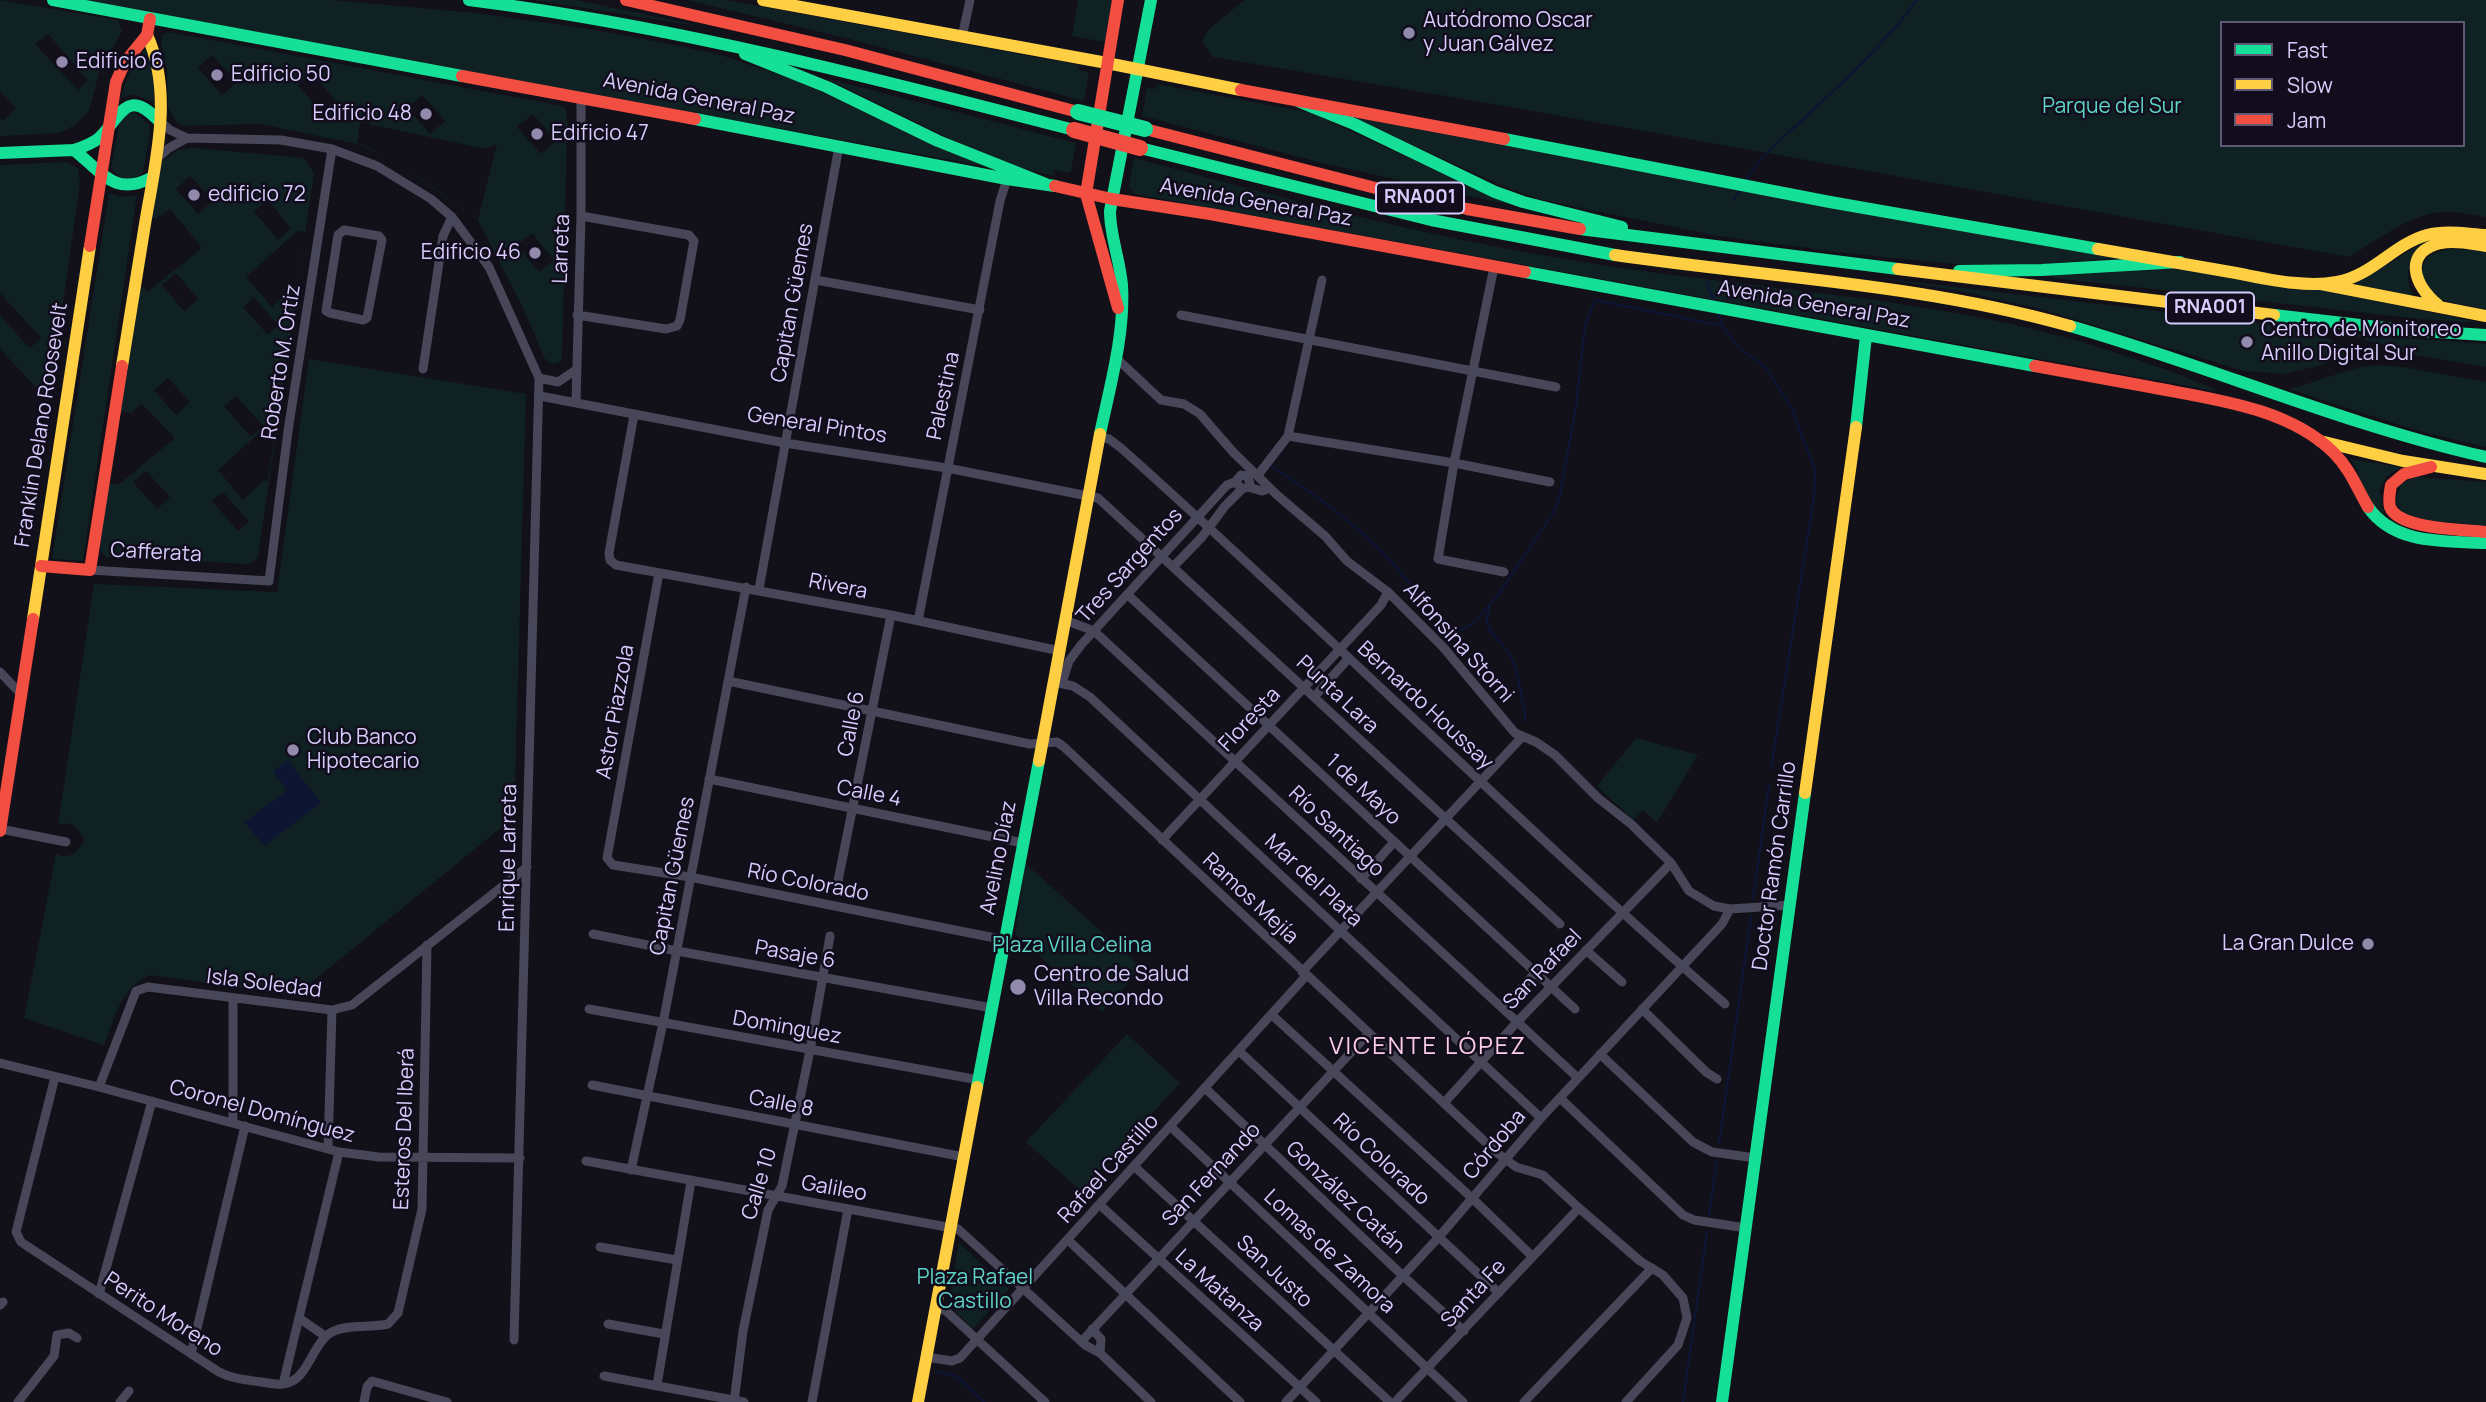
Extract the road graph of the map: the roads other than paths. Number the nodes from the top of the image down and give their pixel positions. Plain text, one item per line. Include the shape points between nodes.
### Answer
1 (53, 0) edge
2 (469, 0) edge
3 (626, 0) edge
4 (763, 0) edge
5 (970, 0) edge
6 (1118, 0) edge
7 (1151, 0) edge
8 (150, 19) junction
9 (146, 35) junction
10 (704, 37) junction
11 (962, 37) junction
12 (1107, 63) junction
13 (1137, 69) junction
14 (581, 98) junction
15 (1300, 102) junction
16 (111, 120) junction
17 (158, 120) junction
18 (187, 138) junction
19 (839, 146) junction
20 (332, 149) junction
21 (74, 150) junction
22 (0, 153) edge
23 (155, 160) junction
24 (102, 176) junction
25 (151, 178) junction
26 (1007, 179) junction
27 (1046, 184) junction
28 (1086, 194) junction
29 (1112, 199) junction
30 (581, 216) junction
31 (452, 218) junction
32 (2486, 235) edge
33 (1699, 246) junction
34 (2486, 246) edge
35 (2180, 262) junction
36 (314, 267) junction
37 (1494, 267) junction
38 (332, 271) junction
39 (1935, 275) junction
40 (816, 280) junction
41 (1322, 280) dead end
42 (2321, 284) junction
43 (2442, 308) junction
44 (980, 310) junction
45 (578, 315) junction
46 (1181, 315) dead end
47 (2486, 316) edge
48 (1121, 322) junction
49 (2486, 335) edge
50 (1866, 336) junction
51 (1308, 339) junction
52 (1115, 357) junction
53 (423, 369) dead end
54 (576, 370) junction
55 (1474, 370) junction
56 (539, 378) junction
57 (1556, 387) dead end
58 (540, 396) junction
59 (576, 402) junction
60 (634, 415) junction
61 (1288, 436) junction
62 (1100, 437) junction
63 (2320, 442) junction
64 (785, 443) junction
65 (2486, 457) edge
66 (1454, 463) junction
67 (2431, 467) junction
68 (947, 468) junction
69 (2486, 474) edge
70 (1258, 475) junction
71 (1550, 482) dead end
72 (1242, 486) junction
73 (1269, 488) junction
74 (1089, 495) junction
75 (1198, 517) junction
76 (1210, 528) junction
77 (2486, 532) edge
78 (2486, 544) edge
79 (1162, 556) junction
80 (41, 566) junction
81 (1174, 566) junction
82 (90, 570) junction
83 (1504, 572) dead end
84 (659, 573) junction
85 (269, 581) joint
86 (746, 587) junction
87 (760, 589) junction
88 (1388, 592) junction
89 (1128, 595) junction
90 (891, 615) junction
91 (1065, 620) junction
92 (918, 621) junction
93 (1094, 631) junction
94 (1338, 650) junction
95 (1060, 651) junction
96 (1348, 659) junction
97 (0, 672) edge
98 (728, 681) junction
99 (1058, 682) junction
100 (1304, 688) junction
101 (20, 693) junction
102 (1314, 697) junction
103 (873, 712) junction
104 (1269, 726) junction
105 (1522, 737) junction
106 (1042, 743) junction
107 (1235, 762) junction
108 (709, 779) junction
109 (1481, 782) junction
110 (1199, 800) junction
111 (853, 809) junction
112 (1446, 820) junction
113 (0, 830) edge
114 (1162, 839) junction
115 (66, 842) dead end
116 (1394, 842) junction
117 (1023, 843) junction
118 (607, 858) joint
119 (1411, 858) junction
120 (1671, 863) junction
121 (527, 867) junction
122 (690, 877) junction
123 (1361, 879) junction
124 (838, 881) dead end
125 (1377, 894) junction
126 (1791, 905) junction
127 (1730, 909) junction
128 (1622, 913) junction
129 (1560, 924) dead end
130 (1341, 931) junction
131 (593, 934) dead end
132 (830, 936) dead end
133 (1005, 940) junction
134 (426, 944) junction
135 (1586, 950) junction
136 (677, 951) junction
137 (1682, 966) junction
138 (1536, 972) junction
139 (1304, 974) junction
140 (823, 978) junction
141 (1622, 982) dead end
142 (1551, 986) junction
143 (233, 998) junction
144 (1725, 1004) dead end
145 (992, 1008) junction
146 (1503, 1008) junction
147 (590, 1009) dead end
148 (1575, 1009) dead end
149 (1642, 1009) junction
150 (332, 1010) junction
151 (1272, 1015) junction
152 (1517, 1022) junction
153 (663, 1023) junction
154 (1369, 1033) junction
155 (810, 1050) junction
156 (1239, 1051) junction
157 (1600, 1055) junction
158 (1481, 1062) junction
159 (0, 1063) edge
160 (1333, 1070) junction
161 (55, 1077) junction
162 (1578, 1078) junction
163 (1717, 1079) dead end
164 (979, 1080) junction
165 (592, 1085) dead end
166 (99, 1087) junction
167 (1205, 1088) junction
168 (647, 1096) junction
169 (1560, 1098) junction
170 (152, 1101) junction
171 (1444, 1103) junction
172 (1299, 1107) junction
173 (1541, 1118) junction
174 (233, 1122) junction
175 (794, 1125) junction
176 (245, 1126) junction
177 (1171, 1127) junction
178 (1264, 1145) junction
179 (328, 1149) junction
180 (339, 1152) junction
181 (964, 1157) junction
182 (520, 1158) junction
183 (1756, 1158) junction
184 (425, 1159) junction
185 (1504, 1159) junction
186 (586, 1161) dead end
187 (1135, 1167) junction
188 (631, 1170) junction
189 (691, 1181) junction
190 (1230, 1182) junction
191 (776, 1196) junction
192 (1473, 1199) junction
193 (1100, 1205) junction
194 (1579, 1208) junction
195 (848, 1209) junction
196 (1194, 1221) junction
197 (951, 1227) junction
198 (1746, 1228) junction
199 (1438, 1238) junction
200 (1068, 1240) junction
201 (600, 1247) dead end
202 (1532, 1256) junction
203 (1158, 1259) junction
204 (677, 1260) junction
205 (1652, 1268) junction
206 (1402, 1275) junction
207 (1025, 1288) junction
208 (1499, 1293) junction
209 (99, 1294) junction
210 (1125, 1294) junction
211 (937, 1307) junction
212 (1367, 1312) junction
213 (299, 1318) junction
214 (608, 1324) dead end
215 (1092, 1329) junction
216 (1464, 1331) junction
217 (664, 1334) junction
218 (326, 1336) junction
219 (77, 1338) dead end
220 (514, 1340) dead end
221 (978, 1340) junction
222 (1082, 1341) junction
223 (1333, 1349) junction
224 (1100, 1353) junction
225 (191, 1354) junction
226 (926, 1357) junction
227 (1428, 1370) junction
228 (604, 1376) dead end
229 (283, 1384) junction
230 (657, 1385) junction
231 (1299, 1387) junction
232 (129, 1391) dead end
233 (737, 1401) edge
234 (18, 1402) edge
235 (120, 1402) edge
236 (364, 1402) edge
237 (447, 1402) edge
238 (812, 1402) edge
239 (918, 1402) edge
240 (1045, 1402) edge
241 (1151, 1402) edge
242 (1240, 1402) edge
243 (1286, 1402) edge
244 (1316, 1402) edge
245 (1392, 1402) edge
246 (1463, 1402) edge
247 (1524, 1402) edge
248 (1626, 1402) edge
249 (1722, 1402) edge

1 - 8 main road, Avenida General Paz
2 - 10 main road, Avenida General Paz / RNA001
3 - 33 main road, Avenida General Paz / RNA001, bridge via 845,50 1467,209
4 - 11 main road
5 - 11 street
6 - 12 main road
7 - 13 main road, Avelino Díaz
8 - 9 main road, Franklin Delano Roosevelt
8 - 14 main road, Avenida General Paz
9 - 16 main road, Franklin Delano Roosevelt via 116,82
9 - 17 main road via 161,76
10 - 27 main road
10 - 65 main road, Avenida General Paz / RNA001, bridge via 1424,219 1609,254 1941,297 2041,318 2389,432
11 - 12 main road
12 - 13 main road
12 - 28 main road
13 - 15 main road
13 - 29 main road, Avelino Díaz
14 - 19 main road, Avenida General Paz
14 - 30 street, Larreta
15 - 33 main road via 1495,192
15 - 35 main road
16 - 17 main road via 124,108 138,106
16 - 21 main road via 97,139
16 - 24 main road, Franklin Delano Roosevelt
17 - 18 street
17 - 23 main road
18 - 20 street via 281,140
18 - 23 street
19 - 26 main road, Avenida General Paz
19 - 40 street, Capitan Güemes
20 - 31 street via 377,166
20 - 36 street, Roberto M. Ortiz
21 - 22 main road
21 - 24 main road
23 - 25 main road
24 - 25 main road via 121,186
24 - 80 main road, Franklin Delano Roosevelt
25 - 82 main road
26 - 27 main road, Avenida General Paz
26 - 44 street, Palestina
27 - 28 main road, Avenida General Paz
28 - 29 main road, Avenida General Paz
28 - 48 main road, Avelino Díaz
29 - 37 main road, Avenida General Paz
29 - 48 main road, Avelino Díaz via 1110,220 1122,283
30 - 45 street, Larreta
30 - 45 street via 689,235 694,241 677,326 666,329
31 - 53 street via 443,236
31 - 56 street via 489,267
32 - 42 main road via 2425,235 2352,279
33 - 39 main road, Avenida General Paz / RNA001
34 - 43 main road via 2441,243 2419,258 2417,283
35 - 39 main road via 1971,269
35 - 42 main road
36 - 38 street
36 - 85 street, Roberto M. Ortiz
37 - 50 main road, Avenida General Paz
37 - 55 street
38 - 38 street via 340,232 382,240 367,318 326,311
39 - 49 main road, Avenida General Paz / RNA001 via 2366,326
40 - 44 street
40 - 64 street, Capitan Güemes
41 - 51 street
42 - 43 main road
43 - 47 main road
44 - 68 street, Palestina
45 - 54 street, Larreta
46 - 51 street
48 - 52 main road, Avelino Díaz
50 - 63 main road, Avenida General Paz via 2226,402 2265,414
50 - 126 main road, Doctor Ramón Carrillo
51 - 55 street
51 - 61 street
52 - 62 main road, Avelino Díaz
52 - 70 street, Alfonsina Storni via 1161,400 1184,404 1200,414
54 - 56 street via 558,382
54 - 59 street, Larreta
55 - 57 street
55 - 66 street
56 - 58 street, Enrique Larreta
58 - 59 street, General Pintos
58 - 121 street, Enrique Larreta
59 - 60 street, General Pintos
60 - 64 street, General Pintos
60 - 84 street, Rivera via 610,560
61 - 66 street
61 - 70 street
62 - 74 main road, Avelino Díaz
62 - 75 street, Bernardo Houssay via 1121,448
63 - 67 main road
63 - 78 main road, Avenida General Paz via 2345,465 2369,509 2385,526 2408,536
64 - 68 street, General Pintos
64 - 87 street, Capitan Güemes
66 - 71 street
66 - 83 street via 1438,559
67 - 69 main road
67 - 77 main road via 2404,474 2391,485 2389,501 2396,516 2411,524
68 - 74 street, General Pintos
68 - 92 street, Palestina
70 - 73 street, Alfonsina Storni
72 - 73 street via 1262,491
72 - 75 street, Tres Sargentos via 1227,485
72 - 76 street, Tres Sargentos
73 - 88 street, Alfonsina Storni via 1347,561
74 - 79 street, Punta Lara
74 - 91 main road, Avelino Díaz
75 - 76 street, Bernardo Houssay
75 - 79 street, Tres Sargentos
76 - 81 street, Tres Sargentos
76 - 94 street, Bernardo Houssay
79 - 81 street, Punta Lara
79 - 89 street, Tres Sargentos
80 - 82 main road, Cafferata
80 - 101 main road, Franklin Delano Roosevelt
81 - 100 street, Punta Lara
82 - 85 street, Cafferata
84 - 86 street, Rivera
84 - 118 street, Astor Piazzola
86 - 87 street, Rivera
86 - 98 street, Capitan Güemes
87 - 90 street, Rivera
88 - 94 street, Floresta
88 - 105 street, Alfonsina Storni
89 - 93 street, Tres Sargentos
89 - 104 street, 1 de Mayo
90 - 92 street, Rivera
90 - 103 street, Calle 6
91 - 93 street, Río Santiago
91 - 95 main road, Avelino Díaz
92 - 95 street, Rivera
93 - 99 street, Tres Sargentos
93 - 107 street, Río Santiago
94 - 96 street, Bernardo Houssay
94 - 100 street, Floresta
95 - 99 main road, Avelino Díaz
96 - 102 street
96 - 109 street, Bernardo Houssay
97 - 101 street
98 - 103 street, Ramos Mejía
98 - 108 street, Capitan Güemes
99 - 106 main road, Avelino Díaz
99 - 110 street, Mar del Plata via 1090,697
100 - 102 street, Punta Lara
100 - 104 street, Floresta
101 - 113 main road, Franklin Delano Roosevelt
102 - 112 street, Punta Lara
103 - 106 street, Ramos Mejía
103 - 111 street, Calle 6
104 - 107 street, Floresta
104 - 116 street, 1 de Mayo
105 - 109 street, Rafael Castillo
105 - 120 street, Alfonsina Storni via 1555,755
106 - 114 street, Ramos Mejía via 1057,742 1064,747
106 - 117 main road, Avelino Díaz
107 - 110 street, Floresta
107 - 123 street, Río Santiago
108 - 111 street, Calle 4
108 - 122 street, Capitan Güemes
109 - 112 street, Rafael Castillo
109 - 128 street, Bernardo Houssay
110 - 114 street, Floresta
110 - 130 street, Mar del Plata
111 - 117 street, Calle 4
111 - 124 street, Calle 6
112 - 119 street, Rafael Castillo
112 - 129 street, Punta Lara
113 - 115 street
114 - 139 street, Ramos Mejía
116 - 119 street, 1 de Mayo
116 - 123 street
117 - 133 main road, Avelino Díaz
118 - 122 street, Río Colorado via 613,865
119 - 125 street, Rafael Castillo
119 - 138 street, 1 de Mayo
120 - 127 street, Alfonsina Storni via 1689,891 1714,906
120 - 128 street, San Rafael
121 - 134 street, Isla Soledad
121 - 182 street, Enrique Larreta
122 - 133 street, Río Colorado
122 - 136 street, Capitan Güemes
123 - 125 street, Río Santiago
125 - 130 street, Rafael Castillo
125 - 146 street, Río Santiago
126 - 127 street, Alfonsina Storni
126 - 183 main road, Doctor Ramón Carrillo
127 - 137 street, Córdoba via 1722,924
128 - 135 street, San Rafael
128 - 137 street, Bernardo Houssay
130 - 139 street, Rafael Castillo
130 - 158 street, Mar del Plata
131 - 136 street, Pasaje 6
132 - 140 street, Calle 10
133 - 145 main road, Avelino Díaz
134 - 150 street, Isla Soledad via 352,1005
134 - 184 street, Esteros Del Iberá
135 - 141 street
135 - 142 street, San Rafael
136 - 140 street, Pasaje 6
136 - 153 street, Capitan Güemes
137 - 144 street, Bernardo Houssay
137 - 149 street, Córdoba
138 - 142 street, 1 de Mayo
138 - 146 street
139 - 151 street, Rafael Castillo
139 - 154 street, Ramos Mejía
140 - 145 street, Pasaje 6
140 - 155 street, Calle 10
142 - 148 street, 1 de Mayo
142 - 152 street, San Rafael
143 - 150 street, Isla Soledad
143 - 166 street, Isla Soledad via 148,987 136,991
143 - 174 street
145 - 164 main road, Avelino Díaz
146 - 152 street, Río Santiago
147 - 153 street, Dominguez
149 - 157 street, Córdoba
149 - 163 street
150 - 179 street
151 - 156 street, Rafael Castillo
151 - 160 street
152 - 158 street, San Rafael
152 - 162 street, Río Santiago
153 - 155 street, Dominguez
153 - 168 street, Capitan Güemes
154 - 160 street, San Fernando
154 - 171 street, Ramos Mejía
155 - 164 street, Dominguez
155 - 175 street, Calle 10
156 - 167 street, Rafael Castillo
156 - 172 street, Río Colorado
157 - 162 street, Córdoba
157 - 183 street via 1693,1142 1712,1152
158 - 171 street, San Rafael
158 - 173 street, Mar del Plata
159 - 161 street, Coronel Domínguez
160 - 172 street, San Fernando
160 - 192 street
161 - 166 street, Coronel Domínguez
161 - 209 street, Perito Moreno via 17,1237
162 - 169 street, Córdoba
164 - 181 main road, Avelino Díaz
165 - 168 street, Calle 8
166 - 170 street, Coronel Domínguez
167 - 177 street, Rafael Castillo
167 - 178 street, González Catán
168 - 175 street, Calle 8
168 - 188 street, Capitan Güemes
169 - 173 street, Córdoba
169 - 198 street via 1683,1215
170 - 174 street, Coronel Domínguez
170 - 209 street
171 - 185 street, Ramos Mejía
172 - 178 street, San Fernando
172 - 199 street, Río Colorado
173 - 185 street, Córdoba
174 - 176 street, Coronel Domínguez
175 - 181 street, Calle 8
175 - 191 street, Calle 10
176 - 179 street, Coronel Domínguez
176 - 225 street
177 - 187 street, Rafael Castillo
177 - 190 street, Lomas de Zamora
178 - 190 street, San Fernando
178 - 206 street, González Catán
179 - 180 street, Coronel Domínguez
180 - 184 street, Coronel Domínguez
180 - 213 street
181 - 197 main road, Avelino Díaz
182 - 184 street, Coronel Domínguez
182 - 220 street, Enrique Larreta
183 - 198 main road, Doctor Ramón Carrillo
184 - 218 street, Esteros Del Iberá via 422,1209 398,1312 388,1324 337,1329
185 - 192 street, Córdoba
185 - 194 street, Ramos Mejía via 1543,1175
186 - 188 street, Galileo
187 - 193 street, Rafael Castillo
187 - 196 street, San Justo
188 - 189 street, Galileo
189 - 191 street, Galileo
189 - 204 street
190 - 196 street, San Fernando
190 - 212 street, Lomas de Zamora
191 - 195 street, Galileo
191 - 233 street, Calle 10 via 768,1210 743,1331
192 - 199 street, Córdoba
192 - 202 street
193 - 200 street, Rafael Castillo
193 - 203 street, La Matanza
194 - 202 street, Santa Fe
194 - 205 street, Ramos Mejía
195 - 197 street, Galileo
195 - 238 street
196 - 203 street, San Fernando
196 - 223 street, San Justo
197 - 207 street
197 - 211 main road, Avelino Díaz
198 - 249 main road, Doctor Ramón Carrillo
199 - 206 street, Córdoba
199 - 208 street, Río Colorado
200 - 207 street, Rafael Castillo
200 - 210 street
201 - 204 street
202 - 208 street, Santa Fe
203 - 210 street, San Fernando
203 - 231 street, La Matanza
204 - 217 street
205 - 247 street
205 - 248 street, Ramos Mejía via 1678,1290 1687,1318 1678,1345
206 - 212 street, Córdoba
206 - 216 street, González Catán
207 - 221 street, Rafael Castillo
207 - 222 street
208 - 216 street, Santa Fe
209 - 225 street, Perito Moreno
210 - 215 street, San Fernando
210 - 242 street
211 - 221 street
211 - 226 main road, Avelino Díaz
212 - 223 street, Córdoba
212 - 227 street, Lomas de Zamora
213 - 218 street
213 - 229 street
214 - 217 street
215 - 222 street, San Fernando
215 - 224 street via 1101,1339
216 - 227 street, Santa Fe
217 - 230 street
218 - 229 street via 299,1376
219 - 234 street via 69,1333 57,1335 54,1356
221 - 226 street, Rafael Castillo via 956,1360
221 - 240 street
222 - 224 street
223 - 231 street, Córdoba
223 - 245 street, San Justo
224 - 241 street
225 - 229 street, Perito Moreno via 231,1377
226 - 239 main road, Avelino Díaz
227 - 245 street, Santa Fe
227 - 246 street, Lomas de Zamora
228 - 230 street
230 - 233 street
231 - 243 street, Córdoba
231 - 244 street, La Matanza
232 - 235 street
236 - 237 street via 372,1381

